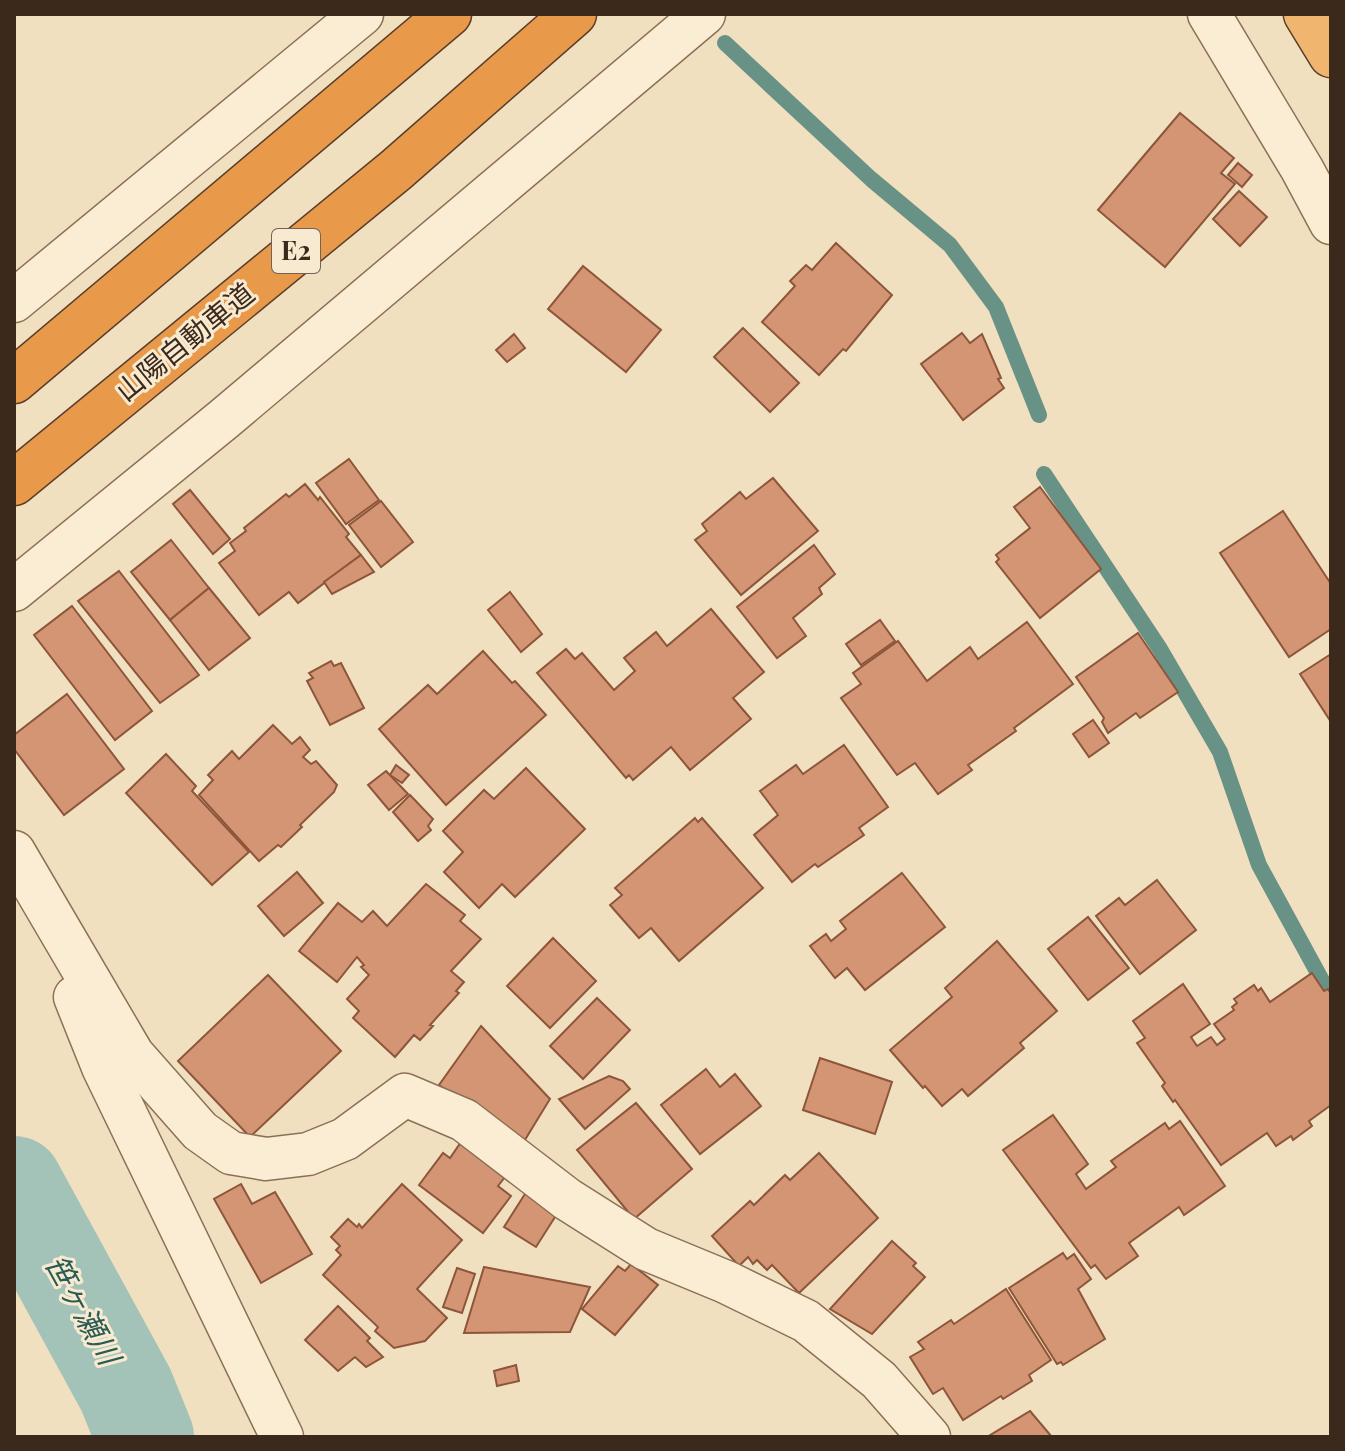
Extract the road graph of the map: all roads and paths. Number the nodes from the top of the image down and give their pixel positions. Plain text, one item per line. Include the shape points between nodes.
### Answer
1 (362, 14) edge
2 (449, 14) edge
3 (574, 14) edge
4 (704, 14) edge
5 (1209, 14) edge
6 (1306, 14) edge
7 (1331, 55) edge
8 (1331, 223) edge
9 (14, 301) edge
10 (14, 381) edge
11 (14, 483) edge
12 (14, 590) edge
13 (16, 852) edge
14 (282, 1437) edge
15 (929, 1437) edge

1 - 9 street
2 - 10 highway
3 - 11 highway, 山陽自動車道 / E2 via 396,170
4 - 12 street
5 - 8 street
6 - 7 highway
13 - 14 street via 103,1067
13 - 15 street via 133,1055 200,1131 231,1153 266,1159 308,1154 345,1139 405,1095 464,1120 567,1199 646,1249 806,1321 879,1380

